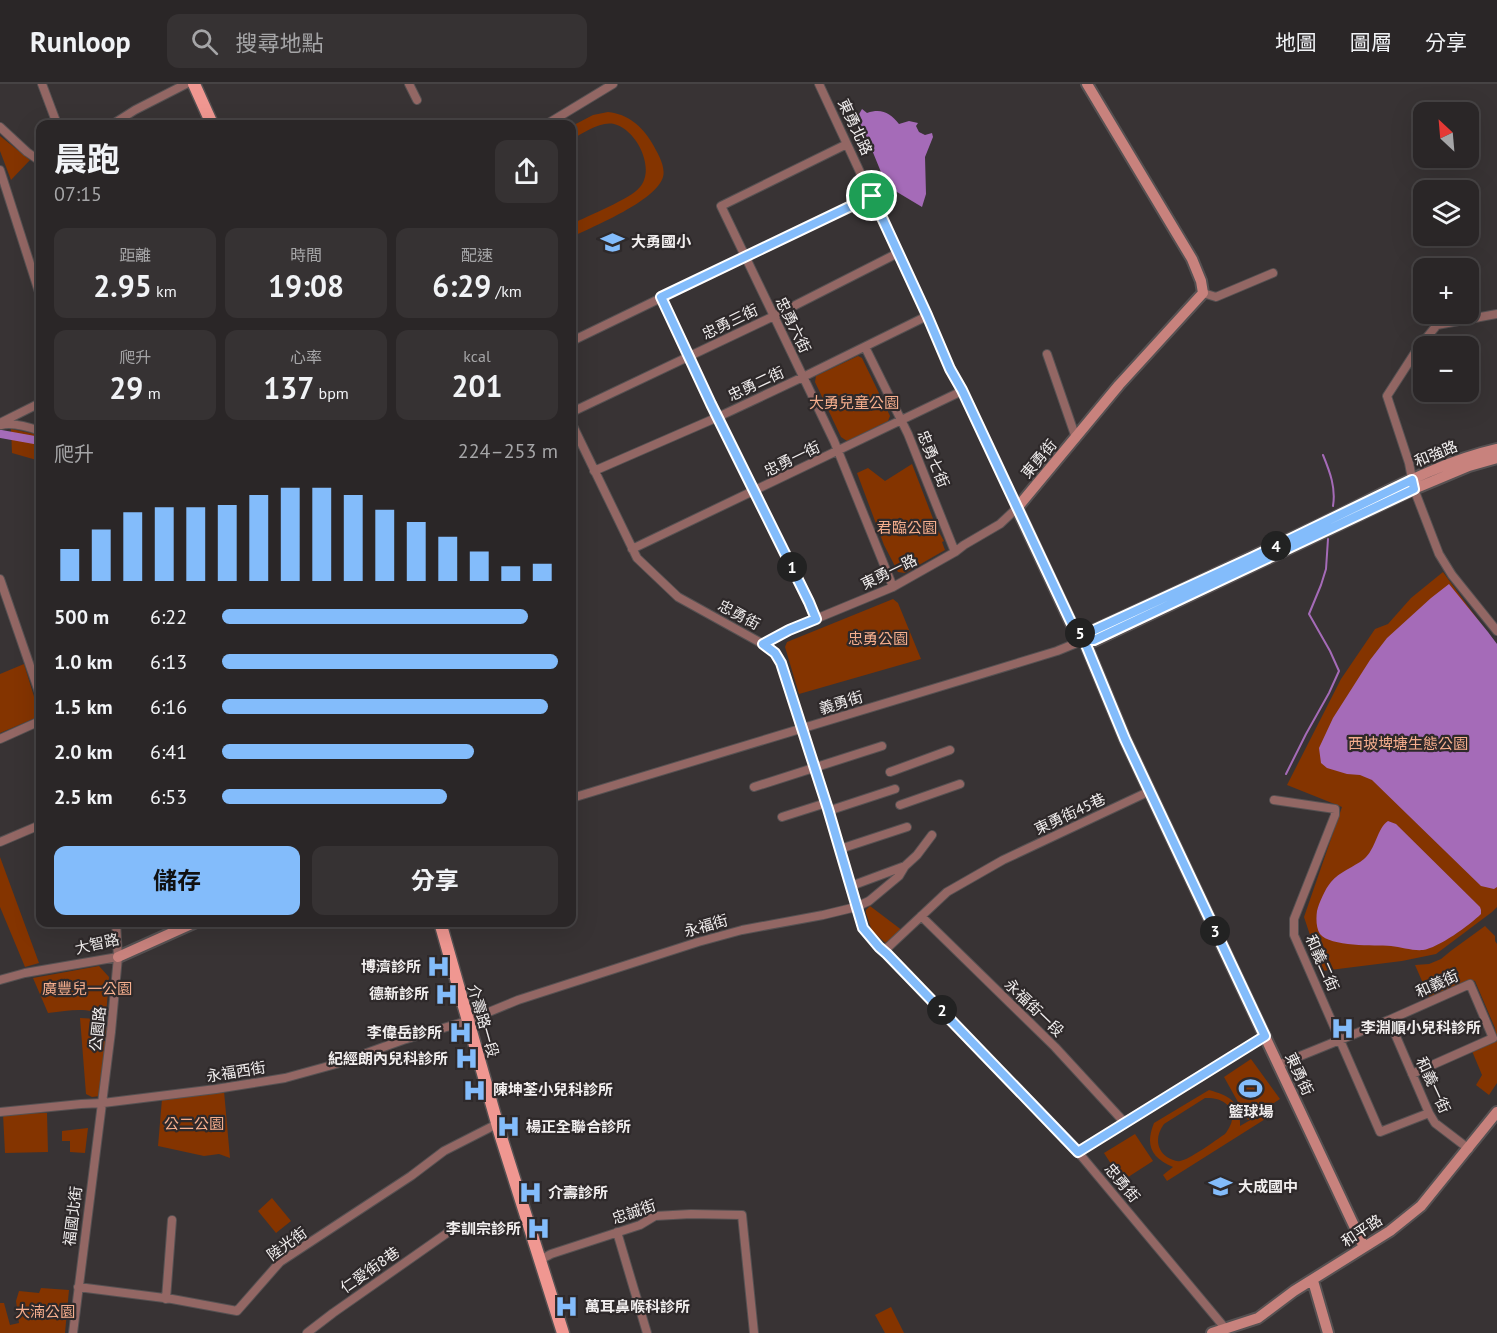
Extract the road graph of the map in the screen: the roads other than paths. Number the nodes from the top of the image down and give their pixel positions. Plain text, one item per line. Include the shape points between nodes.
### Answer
1 (42, 84) edge
2 (186, 84) edge
3 (194, 84) edge
4 (409, 84) edge
5 (613, 84) edge
6 (819, 84) edge
7 (1088, 84) edge
8 (417, 100) dead end
9 (56, 120) edge
10 (120, 120) edge
11 (210, 120) edge
12 (554, 120) edge
13 (0, 128) edge
14 (847, 144) junction
15 (36, 158) edge
16 (0, 170) edge
17 (872, 196) junction
18 (898, 253) junction
19 (745, 257) junction
20 (1272, 273) dead end
21 (36, 282) edge
22 (1203, 293) junction
23 (661, 297) junction
24 (1497, 314) edge
25 (927, 315) junction
26 (774, 316) junction
27 (576, 338) edge
28 (865, 347) junction
29 (1047, 354) dead end
30 (689, 357) junction
31 (803, 377) junction
32 (962, 390) junction
33 (36, 405) edge
34 (576, 410) edge
35 (718, 417) junction
36 (902, 420) junction
37 (0, 424) edge
38 (36, 430) edge
39 (576, 433) edge
40 (1076, 438) junction
41 (1497, 449) edge
42 (839, 451) junction
43 (1497, 458) edge
44 (594, 471) junction
45 (1413, 485) junction
46 (754, 492) junction
47 (1017, 508) junction
48 (632, 549) junction
49 (955, 552) junction
50 (0, 579) edge
51 (893, 587) junction
52 (816, 619) junction
53 (1497, 631) edge
54 (1084, 640) junction
55 (763, 644) junction
56 (36, 683) edge
57 (36, 723) edge
58 (802, 729) junction
59 (0, 739) edge
60 (882, 746) dead end
61 (950, 750) dead end
62 (814, 767) junction
63 (890, 772) dead end
64 (960, 784) dead end
65 (754, 788) dead end
66 (895, 789) dead end
67 (1150, 791) junction
68 (576, 797) edge
69 (1274, 800) dead end
70 (826, 802) junction
71 (900, 805) dead end
72 (828, 812) junction
73 (782, 817) dead end
74 (36, 827) edge
75 (907, 827) dead end
76 (932, 835) dead end
77 (0, 842) edge
78 (840, 849) junction
79 (905, 866) junction
80 (851, 886) junction
81 (856, 907) junction
82 (921, 916) junction
83 (116, 927) edge
84 (185, 927) edge
85 (441, 927) edge
86 (884, 951) junction
87 (118, 957) junction
88 (0, 980) edge
89 (1389, 1020) junction
90 (467, 1021) junction
91 (1265, 1036) junction
92 (1341, 1040) junction
93 (1278, 1065) junction
94 (1412, 1074) junction
95 (103, 1103) junction
96 (0, 1112) edge
97 (1497, 1112) edge
98 (1429, 1113) junction
99 (1125, 1123) junction
100 (497, 1124) junction
101 (1469, 1149) junction
102 (1078, 1152) junction
103 (172, 1220) dead end
104 (450, 1231) dead end
105 (617, 1232) junction
106 (1364, 1247) junction
107 (540, 1260) junction
108 (1313, 1281) junction
109 (78, 1287) junction
110 (166, 1299) junction
111 (1226, 1328) junction
112 (73, 1333) edge
113 (307, 1333) edge
114 (563, 1333) edge
115 (647, 1333) edge
116 (754, 1333) edge
117 (1212, 1333) edge
118 (1328, 1333) edge

1 - 9 street
2 - 10 street
3 - 11 main road
4 - 8 street
5 - 12 street
6 - 14 street, 東勇北路
7 - 22 street via 1192,259
13 - 15 street
14 - 17 street, 東勇北路
14 - 19 street, 忠勇六街 via 721,206
16 - 21 street
17 - 18 street, 東勇北路
17 - 19 street
18 - 25 street, 東勇北路
18 - 26 street, 忠勇三街
19 - 23 street
19 - 26 street, 忠勇六街
20 - 22 street via 1216,297
22 - 40 street, 東勇街
23 - 27 street
23 - 30 street
24 - 45 street via 1437,325 1387,396
25 - 28 street, 忠勇二街
25 - 32 street, 東勇北路
26 - 30 street, 忠勇三街
26 - 31 street, 忠勇六街
28 - 31 street, 忠勇二街
28 - 36 street, 忠勇七街
29 - 40 street
30 - 34 street, 忠勇三街
30 - 35 street
31 - 35 street, 忠勇二街
31 - 42 street, 忠勇六街
32 - 36 street, 忠勇一街
32 - 47 street, 東勇北路
33 - 37 street
35 - 44 street, 忠勇二街
35 - 46 street
36 - 42 street, 忠勇一街
36 - 49 street, 忠勇七街
37 - 38 street
39 - 44 street, 忠勇街
40 - 47 street, 東勇街
41 - 45 street, 和強路 via 1462,459
42 - 46 street, 忠勇一街
42 - 51 street, 忠勇六街
43 - 45 street, 和強路
44 - 48 street, 忠勇街
45 - 53 street via 1439,554
45 - 54 street, 和強路 via 1094,640
46 - 48 street, 忠勇一街
46 - 52 street
47 - 49 street, 東勇一路 via 1000,524
47 - 54 street, 東勇街 via 1071,622
48 - 55 street, 忠勇街 via 678,597
49 - 51 street, 東勇一路
50 - 56 street
51 - 52 street, 東勇一路
52 - 55 street, 東勇一路
54 - 58 street, 義勇街
54 - 67 street, 東勇街
55 - 58 street, 忠勇街 via 781,663
57 - 59 street
58 - 62 street, 忠勇街
58 - 68 street, 義勇街
60 - 62 street
61 - 63 street
62 - 65 street
62 - 70 street, 忠勇街
64 - 71 street
66 - 72 street
67 - 82 street, 東勇街45巷 via 1003,860 947,892
67 - 91 street, 東勇街
69 - 92 street, 和義二街 via 1335,809 1294,918 1294,934
70 - 72 street, 忠勇街
70 - 73 street
72 - 78 street, 忠勇街
74 - 77 street
75 - 78 street
76 - 79 street, 永福街
78 - 80 street, 忠勇街
79 - 80 street
79 - 81 street, 永福街 via 899,876
80 - 81 street, 忠勇街
81 - 86 street, 忠勇街 via 863,928
81 - 90 street, 永福街 via 698,942 518,1000
82 - 86 street, 東勇街45巷
82 - 99 street, 永福街一段 via 1055,1047
83 - 87 street, 公園路
84 - 87 street, 大智路
85 - 90 main road, 介壽路一段
86 - 102 street, 忠勇街
87 - 88 street, 大智路
87 - 95 street, 公園路
89 - 92 street, 和義街
89 - 94 street, 和義一街
89 - 94 street, 和義街 via 1470,984 1493,1038
90 - 95 street, 永福西街 via 285,1078
90 - 100 main road, 介壽路一段
91 - 93 street, 東勇街
91 - 99 street
92 - 93 street, 和義街
92 - 98 street, 和義二街 via 1380,1132
93 - 106 street, 東勇街
94 - 98 street, 和義一街
95 - 96 street, 永福西街
95 - 109 street, 福國北街
97 - 101 street, 和平路
98 - 101 street, 和義一街 via 1435,1123
99 - 102 street
100 - 107 main road, 介壽路一段
100 - 110 street, 陸光街 via 444,1151 280,1262 237,1311
101 - 106 street, 和平路 via 1421,1206
102 - 111 street, 忠勇街
103 - 110 street
104 - 113 street, 仁愛街8巷
105 - 107 street, 忠誠街
105 - 115 street
105 - 116 street, 忠誠街 via 655,1216 742,1215
106 - 108 street, 和平路
107 - 114 main road, 介壽路一段
108 - 111 street, 和平路 via 1257,1317
108 - 118 street
109 - 110 street, 陸光街
109 - 112 street, 福國北街
111 - 117 street, 和平路

